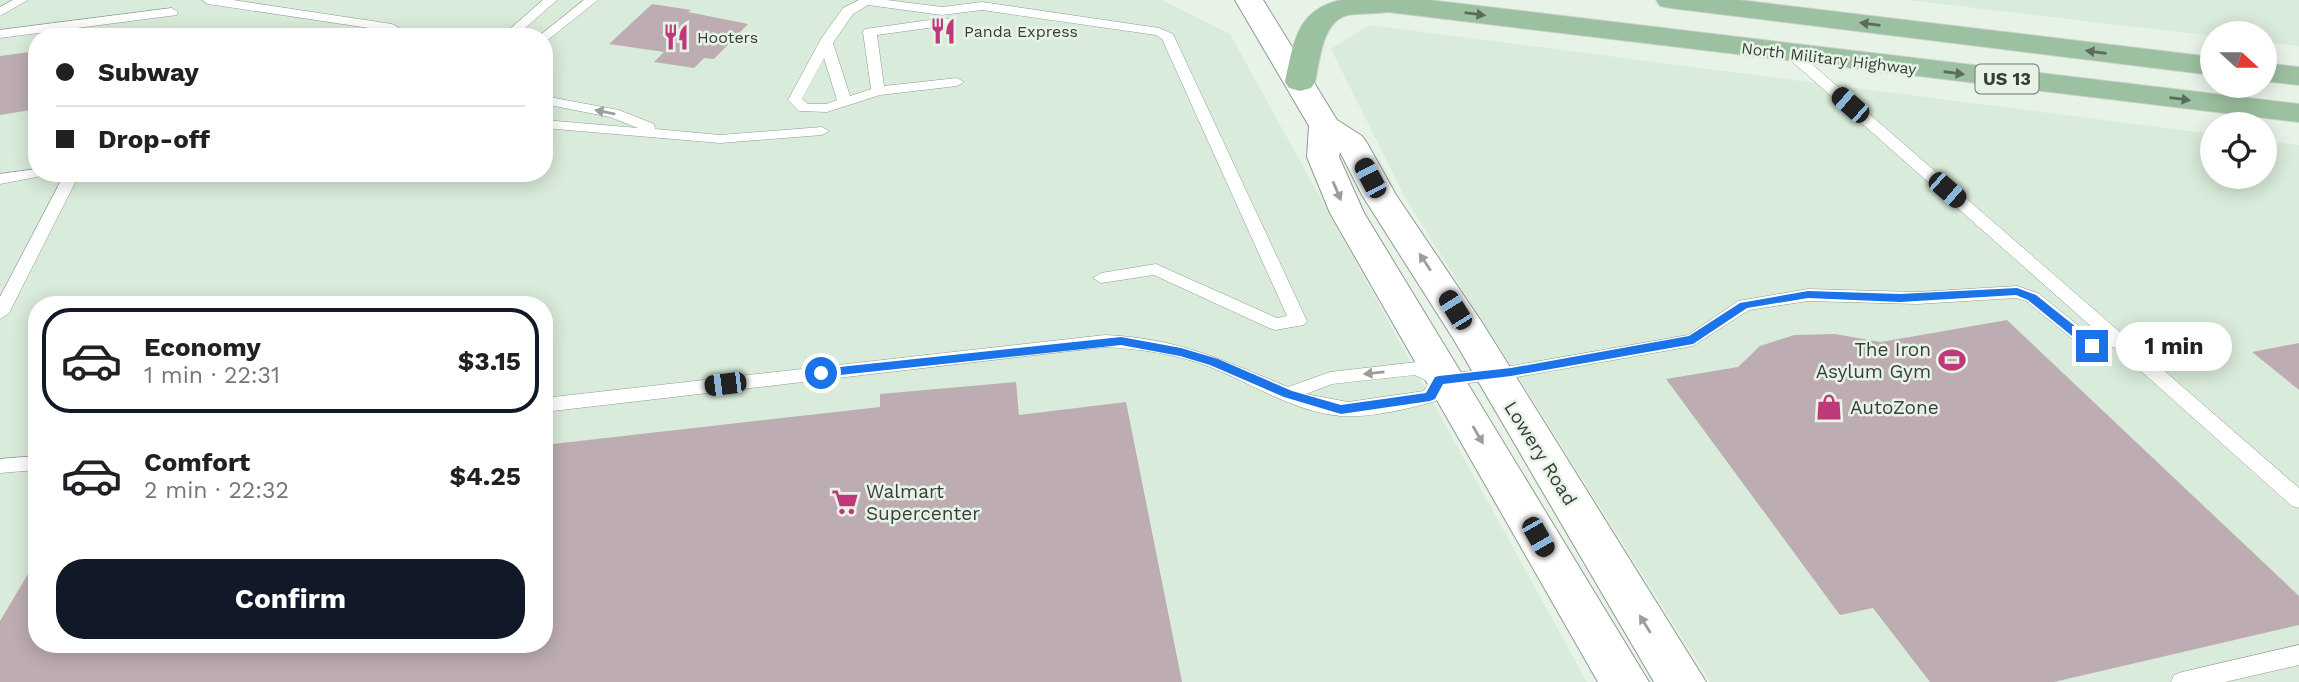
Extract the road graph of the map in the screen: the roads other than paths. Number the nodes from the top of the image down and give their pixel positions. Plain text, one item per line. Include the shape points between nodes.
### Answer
1 (22, 0) edge
2 (208, 0) edge
3 (551, 0) edge
4 (592, 0) edge
5 (1249, 0) edge
6 (1359, 0) edge
7 (1670, 0) edge
8 (1390, 4) junction
9 (0, 12) edge
10 (172, 12) dead end
11 (944, 22) dead end
12 (47, 28) edge
13 (392, 28) edge
14 (518, 28) edge
15 (28, 30) edge
16 (553, 32) edge
17 (0, 34) edge
18 (826, 42) junction
19 (1792, 54) junction
20 (2200, 65) edge
21 (2277, 73) edge
22 (2299, 76) edge
23 (957, 82) dead end
24 (1300, 82) junction
25 (878, 91) junction
26 (844, 100) junction
27 (553, 102) edge
28 (2299, 113) edge
29 (553, 125) edge
30 (1325, 127) junction
31 (822, 131) dead end
32 (662, 132) junction
33 (28, 174) edge
34 (0, 179) edge
35 (68, 182) edge
36 (1101, 278) dead end
37 (0, 313) edge
38 (2118, 340) junction
39 (1492, 374) junction
40 (1442, 380) junction
41 (1288, 394) junction
42 (553, 404) edge
43 (28, 464) edge
44 (0, 466) edge
45 (2299, 500) edge
46 (2299, 655) edge
47 (1624, 682) edge
48 (1681, 682) edge
49 (2182, 682) edge

1 - 9 lane
2 - 13 lane
3 - 14 lane
4 - 16 lane
5 - 24 street, Lowery Road
6 - 8 main road, North Military Highway / US 13
20 -> 7 main road, North Military Highway / US 13
8 -> 19 main road, North Military Highway / US 13
8 - 24 main road via 1323,16
10 - 12 lane
11 - 25 lane via 870,32
15 - 17 lane
18 - 26 lane
18 - 26 lane via 794,100 804,108 827,108
18 - 36 lane via 848,11 866,1 942,11 982,6 1149,30 1168,37 1298,321 1275,324 1156,269
19 -> 28 main road, North Military Highway / US 13
19 - 38 lane
21 - 22 main road
23 - 25 lane
24 - 30 street, Lowery Road
25 - 26 lane
32 -> 27 lane via 614,113
29 - 32 lane
39 -> 30 street, Lowery Road via 1351,144
30 -> 40 street, Lowery Road via 1323,157 1347,213
31 - 32 lane via 720,139
33 - 34 lane
35 - 37 lane
38 - 39 lane via 2092,346 2032,297 2017,292 1883,298 1808,295 1744,305 1693,340
38 - 45 lane
39 - 40 lane
48 -> 39 street, Lowery Road
40 -> 41 lane via 1417,368 1330,378
40 - 41 lane via 1430,396 1341,410
40 -> 47 street, Lowery Road
41 - 42 lane via 1181,352 1105,341
43 - 44 lane
46 - 49 lane

